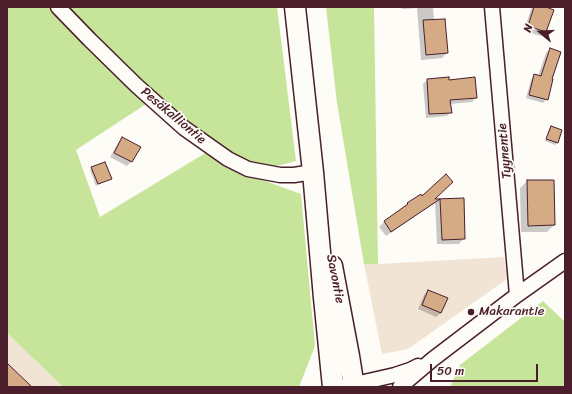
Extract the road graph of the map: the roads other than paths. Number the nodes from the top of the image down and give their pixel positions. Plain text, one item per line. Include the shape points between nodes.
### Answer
1 (58, 7) edge
2 (295, 7) edge
3 (492, 7) edge
4 (313, 172) junction
5 (565, 262) edge
6 (518, 295) junction
7 (432, 359) junction
8 (350, 386) edge
9 (333, 387) edge
10 (400, 387) edge

1 - 4 street, Pesäkalliontie via 137,86 184,128 228,159 248,169 280,175
2 - 4 main road, Savontie
3 - 6 street, Tyynentie
4 - 8 main road, Savontie via 349,356
4 - 9 main road, Savontie
5 - 6 street
6 - 7 street
7 - 8 street via 410,370
7 - 10 street

